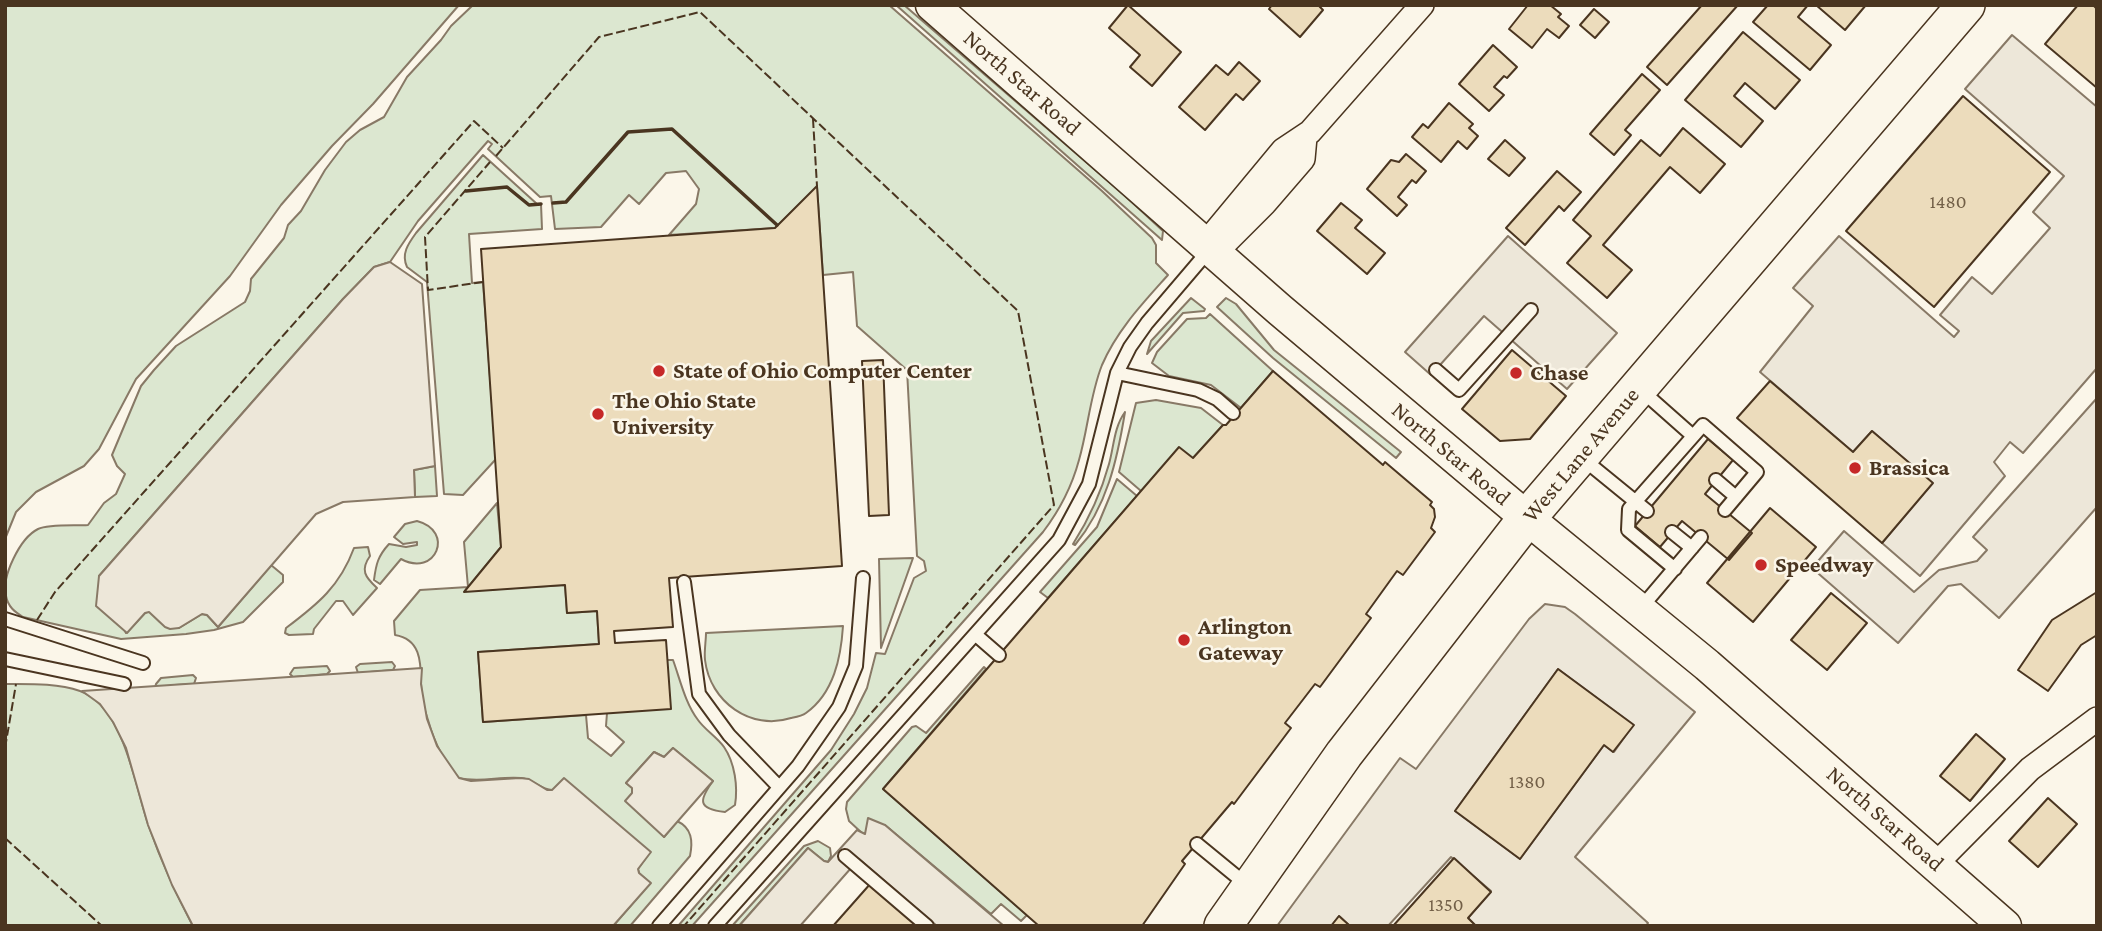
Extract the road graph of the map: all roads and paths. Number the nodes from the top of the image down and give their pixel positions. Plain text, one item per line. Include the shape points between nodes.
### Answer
1 (932, 5) edge
2 (1422, 5) edge
3 (1958, 8) edge
4 (1211, 248) junction
5 (1531, 310) dead end
6 (1436, 370) dead end
7 (1117, 373) junction
8 (1639, 387) junction
9 (1233, 413) dead end
10 (1693, 436) junction
11 (1579, 455) junction
12 (1658, 477) junction
13 (1716, 480) dead end
14 (1668, 486) dead end
15 (1736, 497) junction
16 (1635, 502) junction
17 (1724, 510) dead end
18 (1647, 511) dead end
19 (1527, 518) junction
20 (1672, 532) dead end
21 (1701, 537) dead end
22 (1692, 548) junction
23 (1675, 569) junction
24 (863, 578) dead end
25 (684, 582) dead end
26 (1640, 609) junction
27 (5, 619) edge
28 (976, 635) junction
29 (999, 655) dead end
30 (5, 659) edge
31 (143, 663) dead end
32 (124, 684) dead end
33 (2097, 719) edge
34 (779, 787) junction
35 (1197, 844) dead end
36 (845, 856) dead end
37 (1936, 864) junction
38 (1250, 887) junction
39 (659, 926) edge
40 (715, 926) edge
41 (927, 926) edge
42 (1223, 926) edge
43 (2005, 926) edge

1 - 4 street, North Star Road
2 - 4 street via 1306,137 1303,159 1265,204
3 - 8 main road, West Lane Avenue
4 - 7 lane via 1147,323
4 - 19 street, North Star Road
5 - 6 lane via 1459,390
7 - 9 lane via 1198,390
7 - 28 lane via 1099,452 1074,515 1059,540
8 - 10 lane
8 - 11 main road, West Lane Avenue
10 - 12 lane via 1685,455
10 - 15 lane via 1703,425 1757,472
11 - 16 lane
11 - 19 main road, West Lane Avenue
12 - 14 lane
12 - 16 lane
13 - 15 lane
15 - 17 lane
16 - 18 lane
16 - 23 lane via 1629,509 1628,530
19 - 26 street, North Star Road
19 - 38 main road, West Lane Avenue via 1345,754
20 - 22 lane
21 - 22 lane
22 - 23 lane
23 - 26 lane
24 - 34 lane via 856,666 839,707
25 - 34 lane via 699,694 729,735
26 - 37 street, North Star Road
27 - 31 lane
28 - 29 lane
28 - 40 lane
30 - 32 lane
33 - 37 street via 2030,769
34 - 39 lane
35 - 38 lane
36 - 41 lane
37 - 43 street, North Star Road
38 - 42 main road, West Lane Avenue

